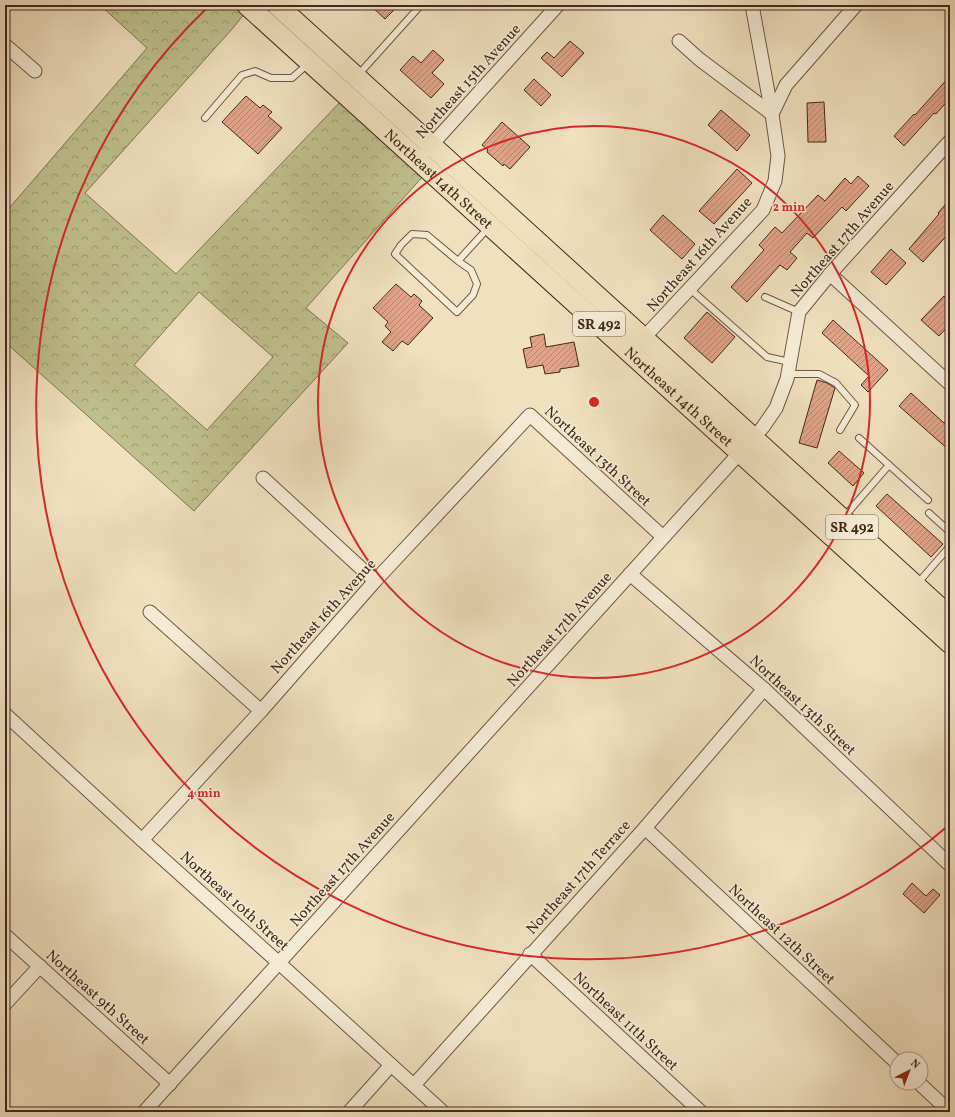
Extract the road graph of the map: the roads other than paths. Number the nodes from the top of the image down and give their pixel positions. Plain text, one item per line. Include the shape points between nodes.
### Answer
1 (247, 5) edge
2 (277, 5) edge
3 (421, 5) edge
4 (558, 5) edge
5 (752, 5) edge
6 (856, 5) edge
7 (679, 41) dead end
8 (5, 45) edge
9 (310, 62) junction
10 (35, 71) dead end
11 (356, 77) junction
12 (772, 114) junction
13 (205, 118) dead end
14 (950, 141) edge
15 (432, 145) junction
16 (418, 160) junction
17 (490, 225) junction
18 (458, 261) junction
19 (830, 274) junction
20 (690, 289) junction
21 (765, 297) dead end
22 (799, 312) junction
23 (644, 339) junction
24 (630, 353) junction
25 (789, 368) junction
26 (949, 380) edge
27 (530, 416) joint
28 (840, 430) dead end
29 (754, 438) junction
30 (859, 438) dead end
31 (740, 452) junction
32 (890, 466) junction
33 (263, 478) dead end
34 (928, 500) dead end
35 (929, 513) dead end
36 (842, 519) junction
37 (950, 532) edge
38 (662, 537) junction
39 (950, 546) edge
40 (630, 574) junction
41 (375, 581) junction
42 (915, 585) junction
43 (150, 612) dead end
44 (950, 616) edge
45 (950, 644) edge
46 (764, 689) junction
47 (261, 711) junction
48 (5, 714) edge
49 (645, 828) junction
50 (142, 840) junction
51 (950, 865) edge
52 (5, 935) edge
53 (530, 954) junction
54 (279, 962) junction
55 (40, 966) junction
56 (5, 1004) edge
57 (889, 1056) edge
58 (391, 1065) junction
59 (170, 1084) junction
60 (414, 1085) junction
61 (928, 1091) edge
62 (144, 1112) edge
63 (349, 1112) edge
64 (443, 1112) edge
65 (701, 1112) edge
66 (950, 1112) edge

1 - 9 main road, Northeast 14th Street / SR 492
2 - 11 main road, Northeast 14th Street / SR 492
3 - 11 lane
4 - 15 street, Northeast 15th Avenue
5 - 12 street, Northeast 16th Avenue
6 - 12 street via 786,85
7 - 12 street
8 - 10 street
9 - 13 lane via 292,78 271,78 255,71 242,75
9 - 16 main road, Northeast 14th Street / SR 492
11 - 15 main road, Northeast 14th Street / SR 492
12 - 20 street, Northeast 16th Avenue via 778,156 775,181 764,210
14 - 19 street, Northeast 17th Avenue
15 - 16 street, Northeast 15th Avenue
15 - 23 main road, Northeast 14th Street / SR 492
16 - 17 main road, Northeast 14th Street / SR 492
17 - 18 lane
17 - 24 main road, Northeast 14th Street / SR 492
18 - 18 lane via 471,270 477,284 472,295 457,312 396,254 412,234 427,235
19 - 22 street, Northeast 17th Avenue
19 - 26 street
20 - 23 street, Northeast 16th Avenue
20 - 25 lane via 767,357
21 - 22 lane
22 - 25 street, Northeast 17th Avenue
23 - 24 street, Northeast 16th Avenue
23 - 29 main road, Northeast 14th Street / SR 492
24 - 31 main road, Northeast 14th Street / SR 492
25 - 28 lane via 819,374 836,383 855,404
25 - 29 street, Northeast 17th Avenue via 776,408
27 - 38 street, Northeast 13th Street
27 - 41 street, Northeast 16th Avenue
29 - 31 street, Northeast 17th Avenue
29 - 36 main road, Northeast 14th Street / SR 492
30 - 32 lane
31 - 38 street, Northeast 17th Avenue
31 - 45 main road, Northeast 14th Street / SR 492
32 - 34 lane
32 - 36 lane
33 - 41 street
35 - 37 lane
36 - 42 main road, Northeast 14th Street / SR 492
38 - 40 street, Northeast 17th Avenue
39 - 42 lane
40 - 46 street, Northeast 13th Street
40 - 54 street, Northeast 17th Avenue
41 - 47 street, Northeast 16th Avenue
42 - 44 main road, Northeast 14th Street / SR 492
43 - 47 street
46 - 49 street, Northeast 17th Terrace
46 - 51 street, Northeast 13th Street
47 - 50 street, Northeast 16th Avenue
48 - 50 street, Northeast 10th Street
49 - 53 street, Northeast 17th Terrace
49 - 57 street, Northeast 12th Street
50 - 54 street, Northeast 10th Street
52 - 55 street, Northeast 9th Street
53 - 60 street, Northeast 17th Terrace
53 - 65 street, Northeast 11th Street
54 - 58 street, Northeast 10th Street
54 - 59 street, Northeast 17th Avenue
55 - 56 street
55 - 59 street, Northeast 9th Street
58 - 60 street, Northeast 10th Street
58 - 63 street
59 - 62 street, Northeast 17th Avenue
60 - 64 street, Northeast 10th Street
61 - 66 street

